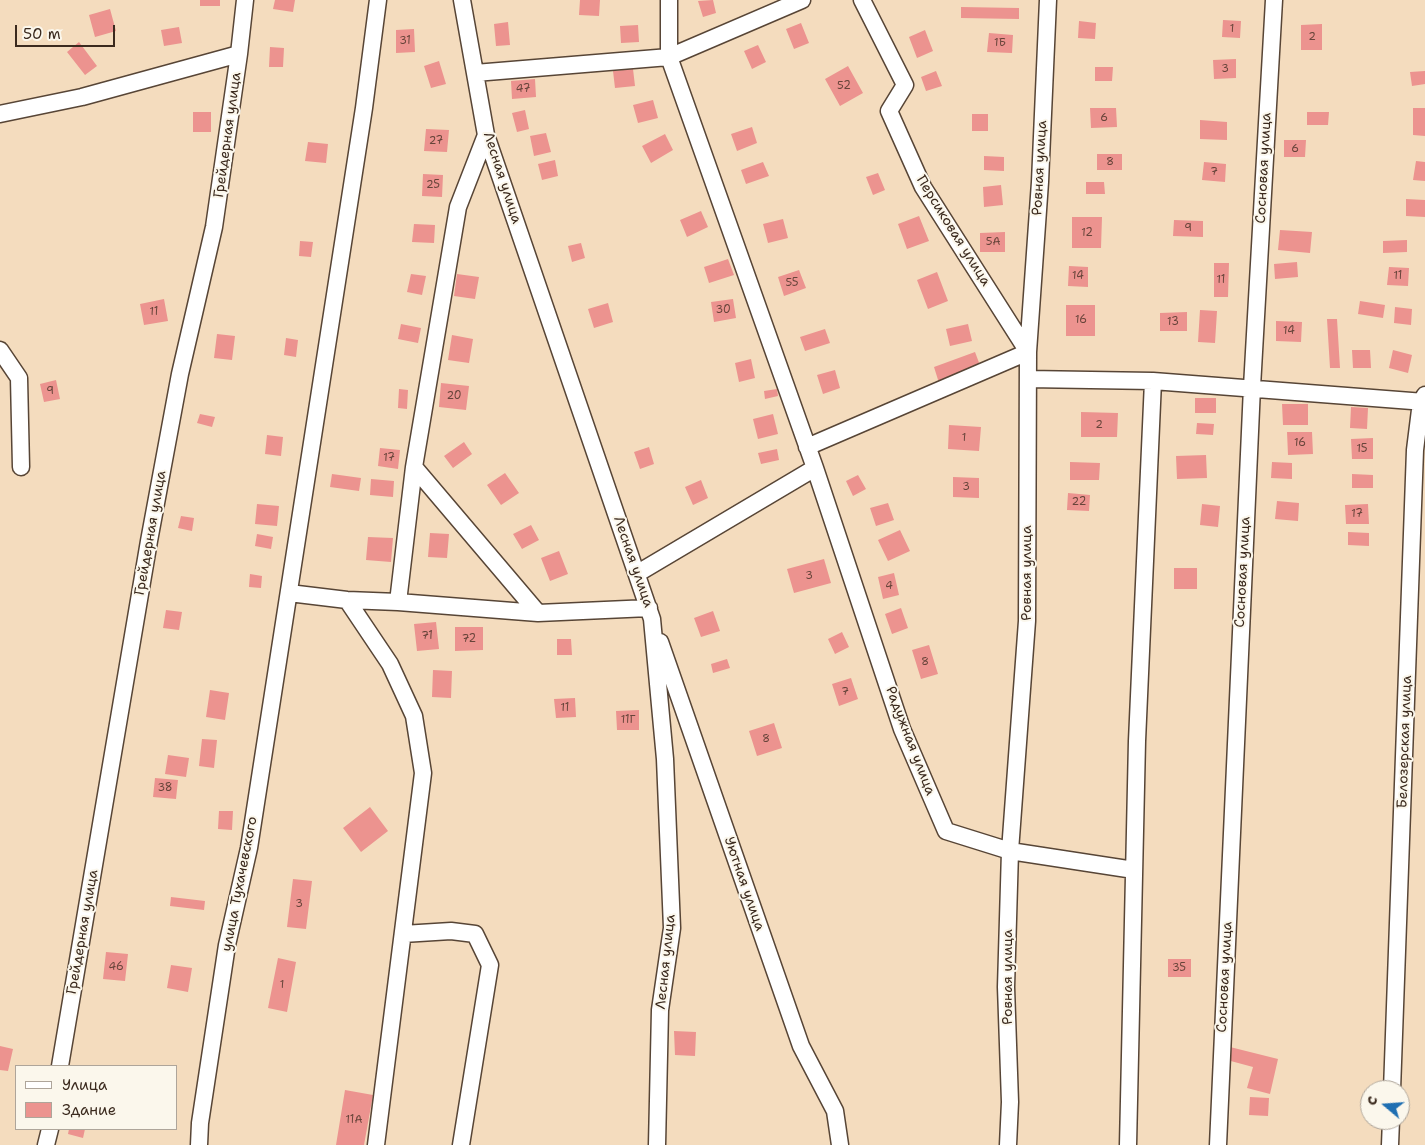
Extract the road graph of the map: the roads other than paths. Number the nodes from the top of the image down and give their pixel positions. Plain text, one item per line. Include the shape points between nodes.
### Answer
1 (245, 0) edge
2 (378, 0) edge
3 (462, 0) edge
4 (670, 0) edge
5 (802, 0) edge
6 (862, 0) edge
7 (1048, 0) edge
8 (1274, 0) edge
9 (239, 54) junction
10 (669, 57) junction
11 (475, 73) junction
12 (0, 114) edge
13 (486, 134) junction
14 (0, 350) edge
15 (1028, 352) junction
16 (1028, 379) junction
17 (1153, 381) junction
18 (1252, 387) junction
19 (1424, 399) edge
20 (807, 447) junction
21 (21, 467) dead end
22 (414, 467) junction
23 (814, 468) junction
24 (638, 573) junction
25 (289, 594) junction
26 (347, 600) junction
27 (398, 602) junction
28 (538, 613) junction
29 (651, 613) junction
30 (1010, 851) junction
31 (1134, 870) junction
32 (404, 934) junction
33 (60, 1065) edge
34 (1392, 1080) edge
35 (50, 1130) edge
36 (1391, 1130) edge
37 (46, 1145) edge
38 (199, 1145) edge
39 (376, 1145) edge
40 (460, 1145) edge
41 (657, 1145) edge
42 (840, 1145) edge
43 (1008, 1145) edge
44 (1128, 1145) edge
45 (1218, 1145) edge
46 (1390, 1145) edge

1 - 9 street, Грейдерная улица
2 - 25 street
3 - 11 street, Лесная улица
4 - 10 street
5 - 10 street
6 - 15 street, Персиковая улица via 905,86 889,111 923,187
7 - 15 street, Ровная улица
8 - 18 street, Сосновая улица
9 - 12 street via 82,97
9 - 33 street, Грейдерная улица via 214,227 180,374 149,542
10 - 11 street
10 - 20 street
11 - 13 street, Лесная улица
13 - 22 street via 458,207
13 - 24 street, Лесная улица
14 - 21 street via 19,378
15 - 16 street, Ровная улица
15 - 20 street
16 - 17 street
16 - 30 street, Ровная улица via 1027,620
17 - 18 street
17 - 31 street
18 - 19 street
18 - 45 street, Сосновая улица
19 - 34 street, Белозерская улица via 1415,450
20 - 23 street
22 - 27 street
22 - 28 street
23 - 24 street
23 - 30 street, Радужная улица via 902,729 946,831
24 - 29 street, Лесная улица
25 - 26 street
25 - 38 street, улица Тухачевского via 249,848 227,945
26 - 27 street
26 - 32 street via 390,664 414,716 423,772
27 - 28 street
28 - 29 street
29 - 41 street, Лесная улица via 665,759 672,928 660,1010
29 - 42 street, Уютная улица via 801,1046 835,1111
30 - 31 street, Радужная улица
30 - 43 street, Ровная улица via 1006,987 1010,1102
31 - 44 street
32 - 39 street
32 - 40 street via 451,931 475,934 490,965
35 - 37 street
36 - 46 street

